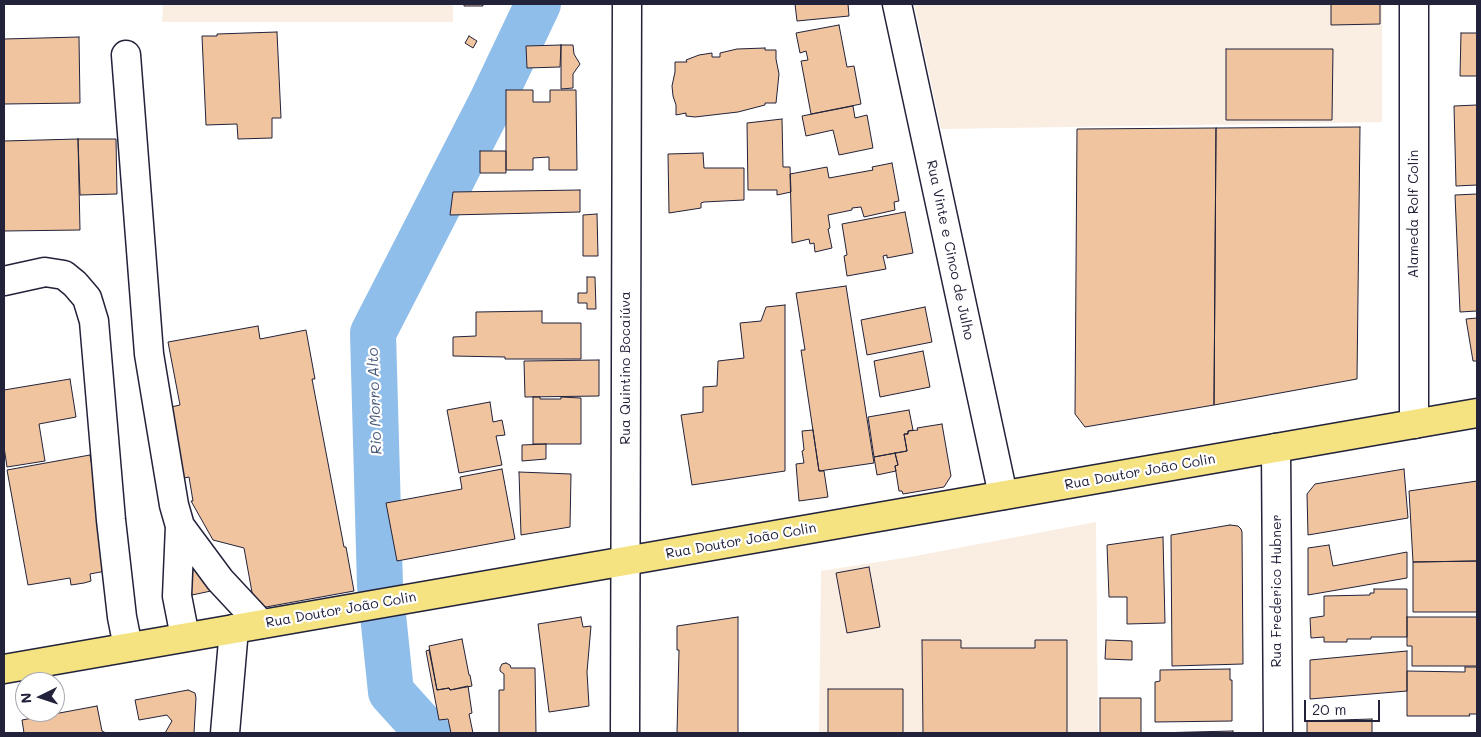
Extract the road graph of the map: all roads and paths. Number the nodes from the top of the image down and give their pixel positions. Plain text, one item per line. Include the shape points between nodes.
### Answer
1 (627, 4) edge
2 (897, 4) edge
3 (1414, 4) edge
4 (126, 55) dead end
5 (4, 281) edge
6 (1477, 413) edge
7 (1414, 424) junction
8 (1276, 448) junction
9 (1003, 495) junction
10 (180, 526) junction
11 (626, 562) junction
12 (261, 624) junction
13 (234, 629) junction
14 (185, 637) junction
15 (128, 647) junction
16 (4, 669) edge
17 (224, 733) edge
18 (625, 733) edge
19 (1278, 733) edge

1 - 11 street, Rua Quintino Bocaiúva
2 - 9 street, Rua Vinte e Cinco de Julho
3 - 7 street, Alameda Rolf Colin
4 - 10 street via 149,354
5 - 15 street via 45,272 64,276 87,298 94,321 111,520
6 - 7 main road, Rua Doutor João Colin
7 - 8 main road, Rua Doutor João Colin
8 - 9 main road, Rua Doutor João Colin
8 - 19 street, Rua Frederico Hubner
9 - 11 main road, Rua Doutor João Colin
10 - 12 street via 220,580
10 - 14 street via 177,596
11 - 12 main road, Rua Doutor João Colin
11 - 18 street, Rua Quintino Bocaiúva
12 - 13 main road, Rua Doutor João Colin
13 - 14 main road, Rua Doutor João Colin
13 - 17 street
14 - 15 main road, Rua Doutor João Colin
15 - 16 main road, Rua Doutor João Colin

